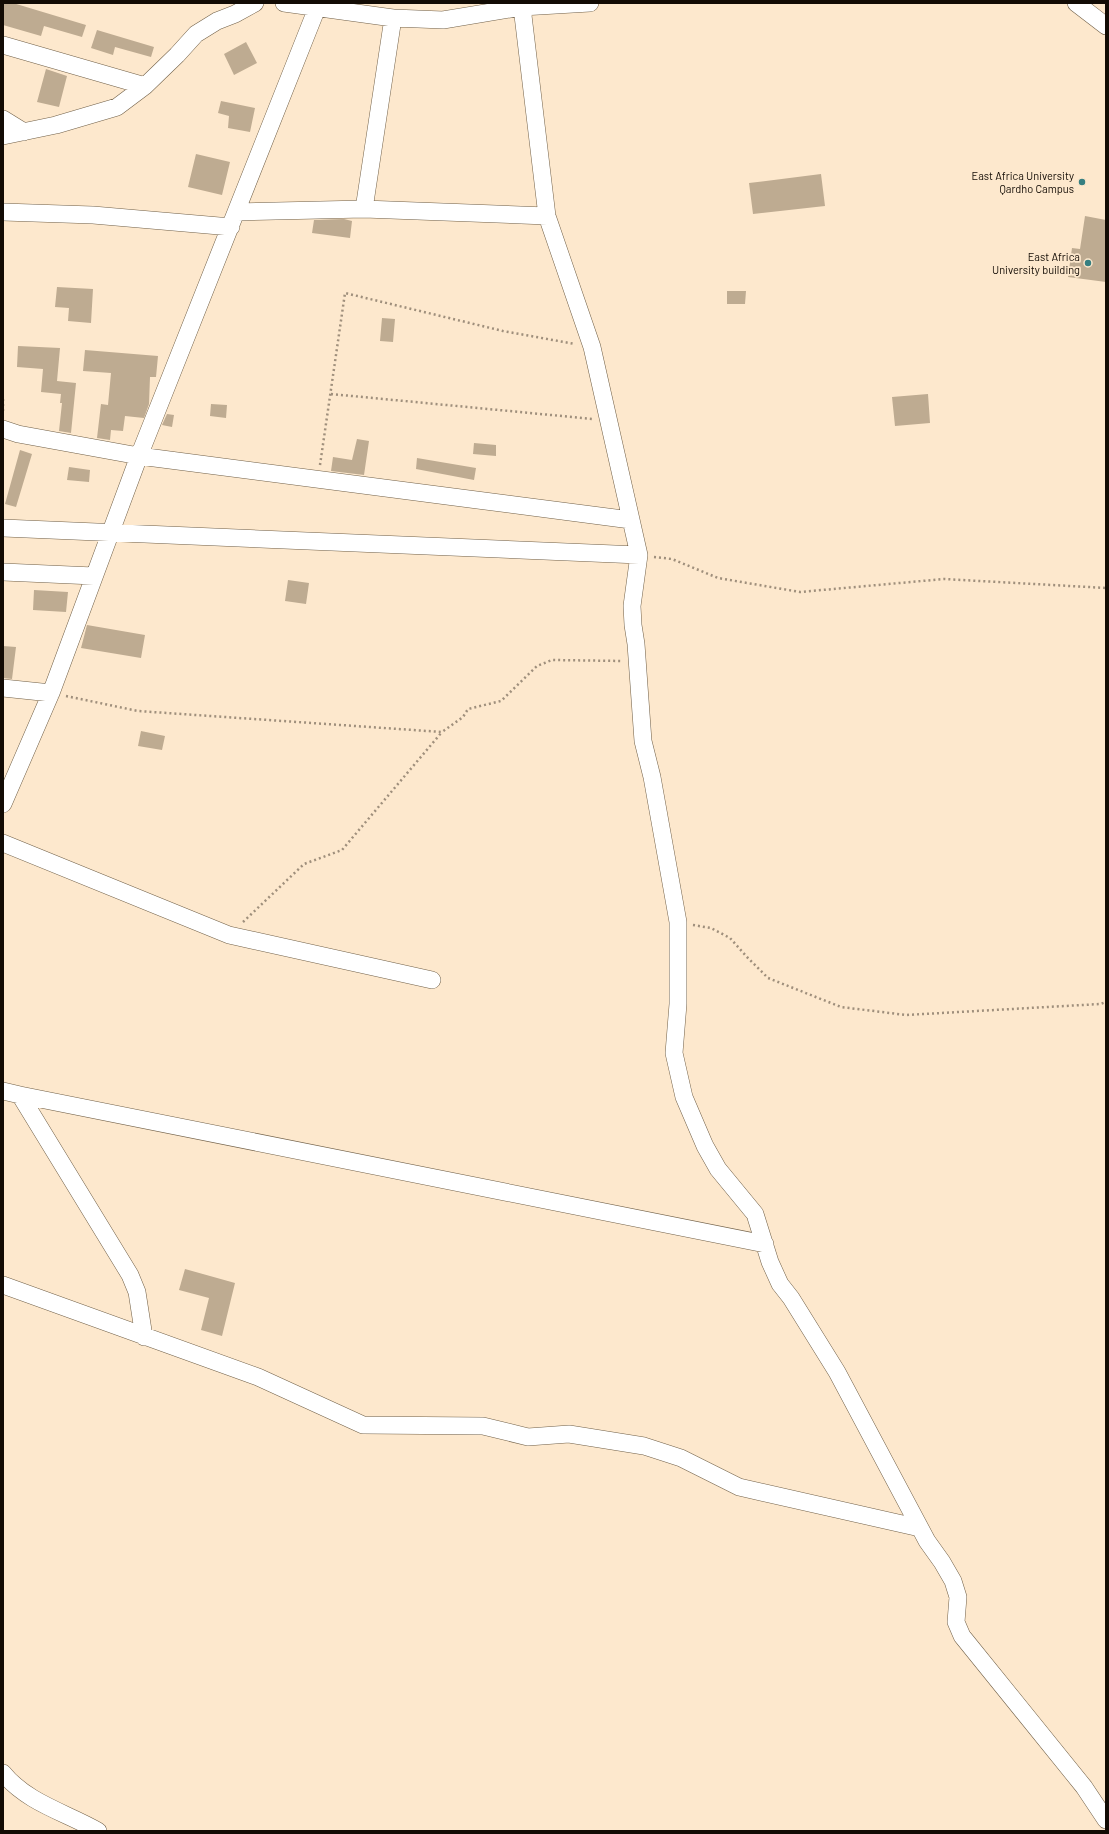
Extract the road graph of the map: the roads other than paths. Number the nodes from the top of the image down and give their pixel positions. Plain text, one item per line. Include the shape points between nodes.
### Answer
1 (255, 3) edge
2 (284, 3) edge
3 (590, 3) edge
4 (1076, 3) edge
5 (522, 7) junction
6 (317, 8) junction
7 (393, 18) junction
8 (1106, 26) edge
9 (3, 45) edge
10 (145, 86) junction
11 (3, 119) edge
12 (24, 132) junction
13 (3, 136) edge
14 (364, 209) junction
15 (3, 212) edge
16 (547, 216) junction
17 (234, 219) junction
18 (3, 429) edge
19 (139, 456) junction
20 (632, 520) junction
21 (3, 528) edge
22 (110, 532) junction
23 (639, 554) junction
24 (3, 572) edge
25 (94, 576) junction
26 (3, 688) edge
27 (51, 693) junction
28 (3, 804) edge
29 (3, 843) edge
30 (432, 980) dead end
31 (3, 1091) edge
32 (20, 1095) junction
33 (765, 1244) junction
34 (3, 1285) edge
35 (144, 1337) junction
36 (920, 1528) junction
37 (3, 1773) edge
38 (1106, 1820) edge
39 (98, 1831) edge

1 - 10 street via 196,34
2 - 6 street
3 - 5 street
4 - 8 street
5 - 7 street via 443,20
5 - 16 street
6 - 7 street
6 - 17 street
7 - 14 street
9 - 10 street
10 - 12 street via 117,107
11 - 12 street
12 - 13 street
14 - 16 street
14 - 17 street
15 - 17 street
16 - 20 street via 592,347
17 - 19 street
18 - 19 street
19 - 20 street
19 - 22 street
20 - 23 street
21 - 22 street
22 - 23 street
22 - 25 street
23 - 33 street via 632,606 643,741 652,777 678,922 678,1004 674,1053 684,1097 705,1146 718,1169 755,1214
24 - 25 street
25 - 27 street
26 - 27 street
27 - 28 street
29 - 30 street via 229,935
31 - 32 street
32 - 33 street
32 - 35 street via 130,1275 137,1292
33 - 36 street via 780,1284 837,1372
34 - 35 street
35 - 36 street via 258,1377 363,1425 484,1426 528,1437 569,1434 644,1446 681,1458 739,1487
36 - 38 street via 953,1581 958,1597 956,1622 962,1636 1084,1787
37 - 39 street via 38,1802

